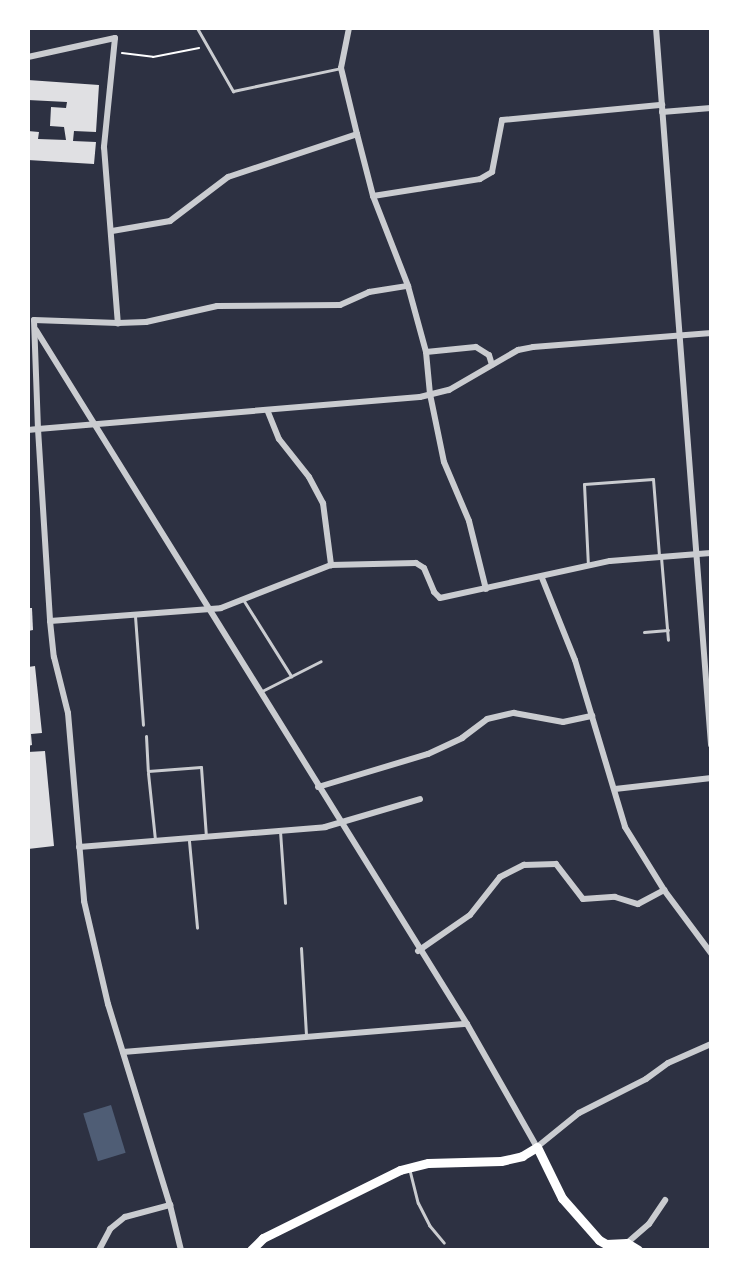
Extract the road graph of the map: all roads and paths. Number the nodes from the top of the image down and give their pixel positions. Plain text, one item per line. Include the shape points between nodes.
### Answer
1 (115, 28) edge
2 (197, 28) edge
3 (349, 28) edge
4 (656, 28) edge
5 (115, 38) junction
6 (207, 46) junction
7 (113, 51) junction
8 (28, 57) edge
9 (341, 68) junction
10 (662, 108) junction
11 (711, 108) edge
12 (357, 134) junction
13 (373, 196) junction
14 (112, 231) junction
15 (408, 286) junction
16 (32, 322) edge
17 (118, 323) junction
18 (711, 333) edge
19 (679, 336) junction
20 (426, 352) junction
21 (492, 365) junction
22 (430, 394) junction
23 (268, 412) junction
24 (96, 424) junction
25 (38, 429) junction
26 (28, 430) edge
27 (711, 553) edge
28 (694, 555) junction
29 (660, 557) junction
30 (331, 565) junction
31 (588, 566) junction
32 (542, 578) junction
33 (486, 589) junction
34 (244, 600) junction
35 (209, 609) junction
36 (135, 616) junction
37 (50, 621) junction
38 (668, 630) junction
39 (644, 632) dead end
40 (668, 640) dead end
41 (321, 661) dead end
42 (291, 676) junction
43 (260, 692) junction
44 (592, 716) junction
45 (143, 725) dead end
46 (146, 736) dead end
47 (711, 745) edge
48 (148, 771) junction
49 (711, 778) edge
50 (318, 787) junction
51 (615, 789) junction
52 (420, 799) dead end
53 (340, 823) junction
54 (280, 831) junction
55 (206, 836) junction
56 (188, 838) junction
57 (155, 840) junction
58 (79, 847) junction
59 (664, 890) junction
60 (285, 903) dead end
61 (197, 928) dead end
62 (301, 948) dead end
63 (418, 951) junction
64 (711, 953) edge
65 (467, 1024) junction
66 (306, 1036) junction
67 (711, 1044) edge
68 (123, 1052) junction
69 (537, 1147) junction
70 (409, 1167) junction
71 (665, 1200) dead end
72 (170, 1205) junction
73 (444, 1243) dead end
74 (627, 1243) junction
75 (99, 1250) edge
76 (181, 1250) edge
77 (251, 1250) edge
78 (638, 1250) edge

1 - 5 street
2 - 6 lane
3 - 9 street
4 - 10 street
5 - 7 street
5 - 8 street
6 - 7 path via 153,57
6 - 9 lane via 233,91
7 - 14 street via 104,147
9 - 12 street
10 - 11 street
10 - 13 street via 502,120 492,172 480,179
10 - 19 street
12 - 13 street
12 - 14 street via 228,177 170,221
13 - 15 street
14 - 17 street
15 - 17 street via 369,292 340,305 217,306
15 - 20 street
16 - 17 street
16 - 24 street
16 - 25 street
18 - 19 street
19 - 21 street via 533,347
19 - 28 street
20 - 21 street via 476,347 489,355
20 - 22 street
21 - 22 street via 449,390
22 - 23 street
22 - 33 street via 444,462 469,521
23 - 24 street
23 - 30 street via 279,439 323,503
24 - 25 street
24 - 35 street
25 - 26 street
25 - 37 street
27 - 28 street
28 - 29 street
28 - 47 street
29 - 31 street
29 - 31 lane via 653,479 584,484
29 - 38 lane
30 - 33 street via 416,563 440,598
30 - 34 street
31 - 32 street
32 - 33 street
32 - 44 street
34 - 35 street
34 - 42 lane
35 - 36 street
35 - 43 street
36 - 37 street
36 - 45 lane
37 - 58 street via 68,713
38 - 39 lane
38 - 40 lane
41 - 42 lane
42 - 43 lane
43 - 50 street
44 - 50 street via 563,722 514,713 487,719 428,754
44 - 51 street
46 - 48 lane
48 - 55 lane via 201,767
48 - 57 lane
49 - 51 street
50 - 53 street
51 - 59 street via 625,827
52 - 53 street
53 - 54 street
53 - 63 street
54 - 55 street
54 - 60 lane
55 - 56 street
56 - 57 street
56 - 61 lane
57 - 58 street
58 - 68 street via 84,901
59 - 63 street via 638,904 615,897 583,899 556,864 524,865 500,877 470,915
59 - 64 street
62 - 66 lane
63 - 65 street
65 - 66 street
65 - 69 street
66 - 68 street
67 - 69 street via 579,1113
68 - 72 street
69 - 70 main road via 501,1161
69 - 74 main road via 562,1198 599,1240
70 - 73 lane via 418,1203
70 - 77 main road via 263,1238
71 - 74 street
72 - 75 street via 125,1217 110,1229
72 - 76 street
74 - 78 main road

